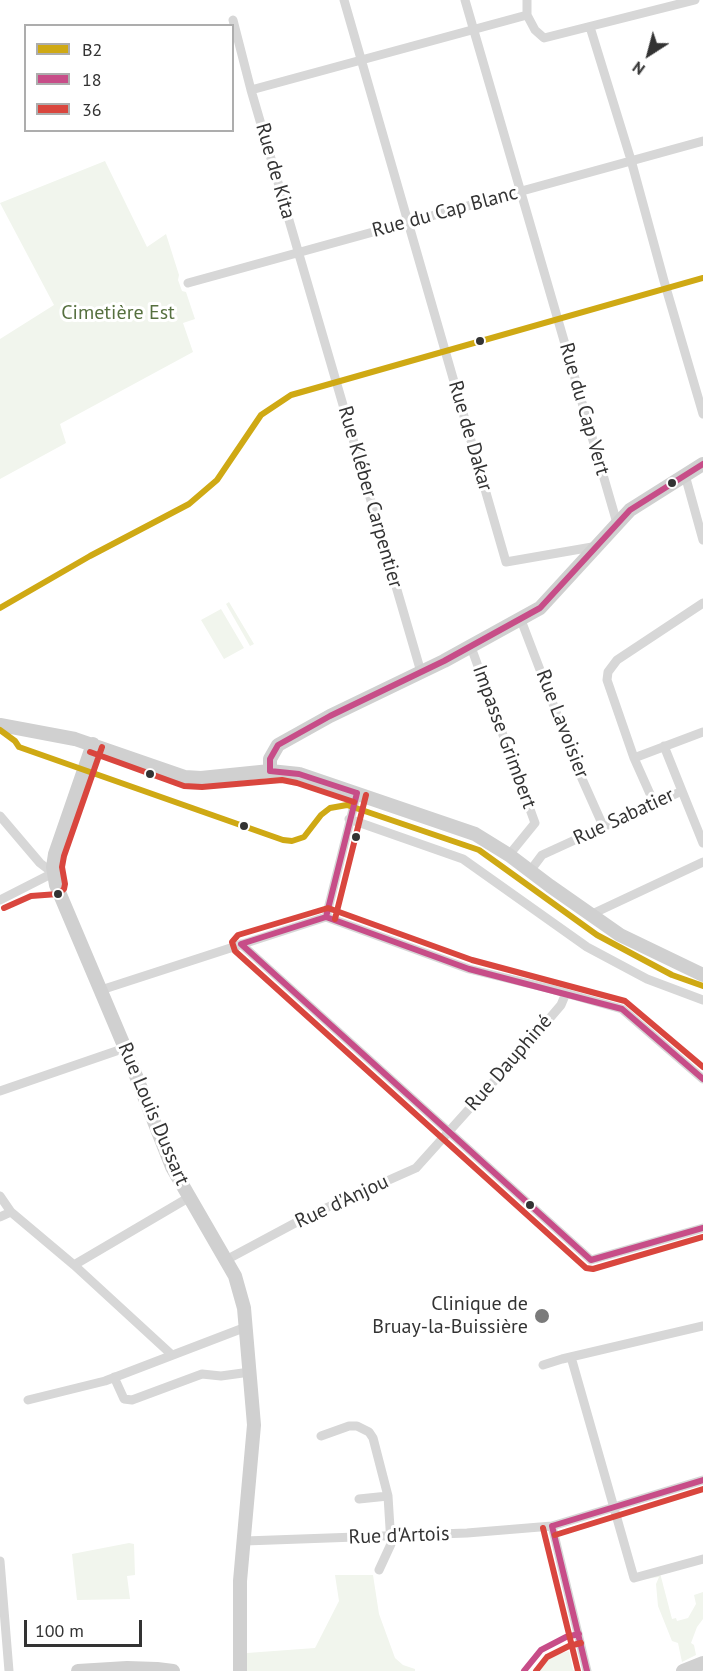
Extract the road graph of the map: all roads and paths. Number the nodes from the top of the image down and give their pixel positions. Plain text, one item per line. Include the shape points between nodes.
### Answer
1 (344, 0) edge
2 (465, 0) edge
3 (527, 0) edge
4 (695, 0) edge
5 (526, 15) junction
6 (233, 20) dead end
7 (591, 27) junction
8 (474, 29) junction
9 (362, 60) junction
10 (251, 90) junction
11 (703, 141) edge
12 (631, 160) junction
13 (521, 191) junction
14 (408, 222) junction
15 (299, 253) junction
16 (188, 283) dead end
17 (703, 414) edge
18 (703, 464) edge
19 (685, 475) junction
20 (617, 524) junction
21 (703, 540) edge
22 (598, 546) junction
23 (703, 603) edge
24 (521, 620) junction
25 (471, 647) junction
26 (421, 672) junction
27 (0, 724) edge
28 (703, 732) edge
29 (93, 744) junction
30 (664, 746) junction
31 (634, 758) junction
32 (270, 771) junction
33 (682, 791) junction
34 (357, 793) junction
35 (655, 805) junction
36 (0, 816) edge
37 (349, 819) junction
38 (604, 828) junction
39 (703, 843) edge
40 (509, 855) junction
41 (703, 862) edge
42 (530, 871) junction
43 (55, 879) junction
44 (0, 900) edge
45 (590, 915) junction
46 (326, 917) junction
47 (241, 944) junction
48 (703, 975) edge
49 (101, 990) junction
50 (566, 993) junction
51 (703, 1000) edge
52 (125, 1048) junction
53 (703, 1079) edge
54 (0, 1090) edge
55 (449, 1131) junction
56 (0, 1196) edge
57 (188, 1198) junction
58 (11, 1212) junction
59 (0, 1217) edge
60 (703, 1228) edge
61 (226, 1260) junction
62 (74, 1265) junction
63 (703, 1326) edge
64 (246, 1327) junction
65 (172, 1354) junction
66 (571, 1357) junction
67 (543, 1365) dead end
68 (250, 1372) junction
69 (114, 1377) junction
70 (28, 1400) dead end
71 (321, 1436) dead end
72 (703, 1480) edge
73 (388, 1496) junction
74 (359, 1498) dead end
75 (613, 1507) junction
76 (552, 1526) junction
77 (391, 1536) junction
78 (245, 1541) junction
79 (703, 1558) edge
80 (0, 1561) edge
81 (379, 1570) dead end
82 (703, 1663) edge
83 (9, 1671) edge
84 (78, 1671) edge
85 (173, 1671) edge
86 (240, 1671) edge
87 (587, 1671) edge
88 (683, 1671) edge

1 - 9 street
2 - 8 street, Rue du Cap Vert
3 - 5 street
4 - 7 street
5 - 7 street via 544,38
5 - 8 street
6 - 10 street, Rue de Kita
7 - 12 street
8 - 9 street
8 - 13 street, Rue du Cap Vert
9 - 10 street
9 - 14 street
10 - 15 street, Rue de Kita
11 - 12 street, Rue du Cap Blanc
12 - 13 street, Rue du Cap Blanc
12 - 17 street
13 - 14 street, Rue du Cap Blanc
13 - 20 street, Rue du Cap Vert
14 - 15 street, Rue du Cap Blanc
14 - 22 street, Rue de Dakar via 506,562
15 - 16 street, Rue du Cap Blanc
15 - 26 street, Rue Kléber Carpentier
18 - 19 street
19 - 20 street via 641,502
19 - 21 street
20 - 22 street
22 - 24 street via 550,600
23 - 31 street via 616,661 608,672 607,680
24 - 25 street
24 - 38 street, Rue Lavoisier
25 - 26 street
25 - 40 street, Impasse Grimbert via 535,823
26 - 32 street via 278,745 270,759
27 - 29 street
28 - 30 street
29 - 32 street via 185,777
29 - 43 street via 55,854
30 - 31 street
30 - 33 street, Rue Sabatier
31 - 35 street
32 - 34 street via 299,774
33 - 35 street, Rue Sabatier
33 - 39 street
34 - 37 street
34 - 40 street via 475,834
35 - 38 street, Rue Sabatier
36 - 43 street
37 - 46 street
37 - 51 street via 462,859 587,947 647,979
38 - 42 street, Rue Sabatier via 543,855
40 - 42 street
41 - 45 street
42 - 45 street
43 - 44 street
43 - 49 street, Rue Louis Dussart
45 - 48 street via 637,944
46 - 47 street
46 - 50 street via 469,969
47 - 49 street
47 - 55 street
49 - 52 street, Rue Louis Dussart
50 - 53 street via 622,1009
50 - 55 street, Rue Dauphiné via 561,1005
52 - 54 street
52 - 57 street, Rue Louis Dussart
55 - 60 street via 591,1260
55 - 61 street, Rue d'Anjou via 411,1171 310,1215
56 - 58 street
57 - 61 street, Rue Louis Dussart
57 - 62 street
58 - 59 street
58 - 62 street
61 - 64 street, Rue Louis Dussart via 240,1292
62 - 65 street
63 - 66 street
64 - 65 street
64 - 68 street, Rue Louis Dussart
65 - 69 street
66 - 67 street
66 - 75 street
68 - 69 street via 202,1374 132,1400 124,1399
68 - 78 street, Rue Louis Dussart via 254,1443
69 - 70 street
71 - 73 street via 349,1426 369,1432
72 - 75 street, Rue d'Artois
73 - 74 street
73 - 77 street
75 - 76 street, Rue d'Artois
75 - 79 street via 634,1578
76 - 77 street, Rue d'Artois
76 - 87 street
77 - 78 street, Rue d'Artois
77 - 81 street via 391,1549
78 - 86 street, Rue Louis Dussart via 240,1581
80 - 83 street
82 - 88 street
84 - 85 street

